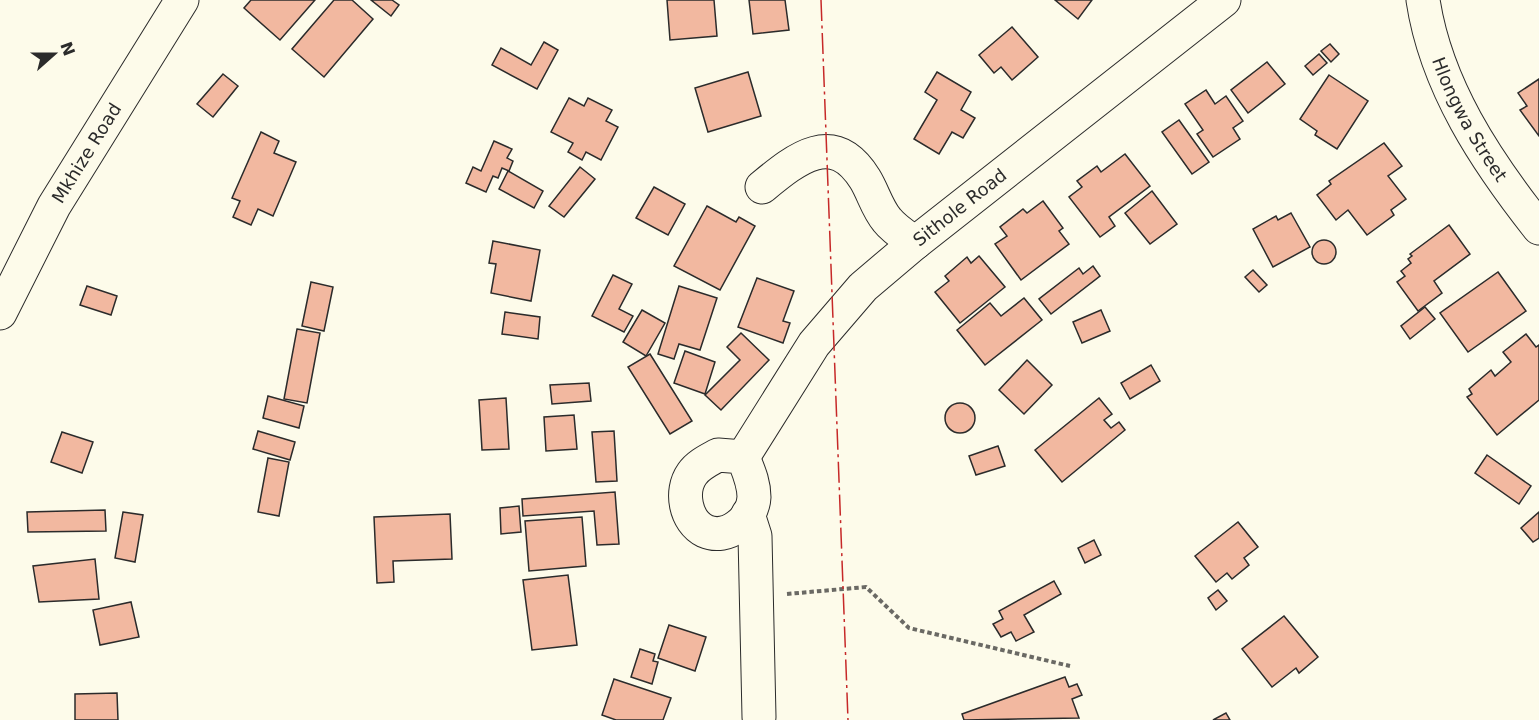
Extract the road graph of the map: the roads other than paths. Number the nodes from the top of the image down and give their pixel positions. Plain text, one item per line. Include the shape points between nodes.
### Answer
1 (182, 0) edge
2 (1224, 0) edge
3 (1423, 0) edge
4 (762, 187) dead end
5 (1539, 228) edge
6 (915, 243) junction
7 (0, 313) edge
8 (743, 457) junction
9 (748, 514) junction
10 (759, 717) dead end

1 - 7 street, Mkhize Road via 54,207
2 - 6 street, Sithole Road
3 - 5 street, Hlongwa Street via 1445,81 1486,155
4 - 6 street via 806,154 839,154 866,179 886,219
6 - 8 street, Sithole Road via 863,287 814,344
8 - 9 street via 752,479 754,500
8 - 9 street via 718,455 704,463 688,481 686,504 697,525 716,534 729,532
9 - 10 street via 755,536

